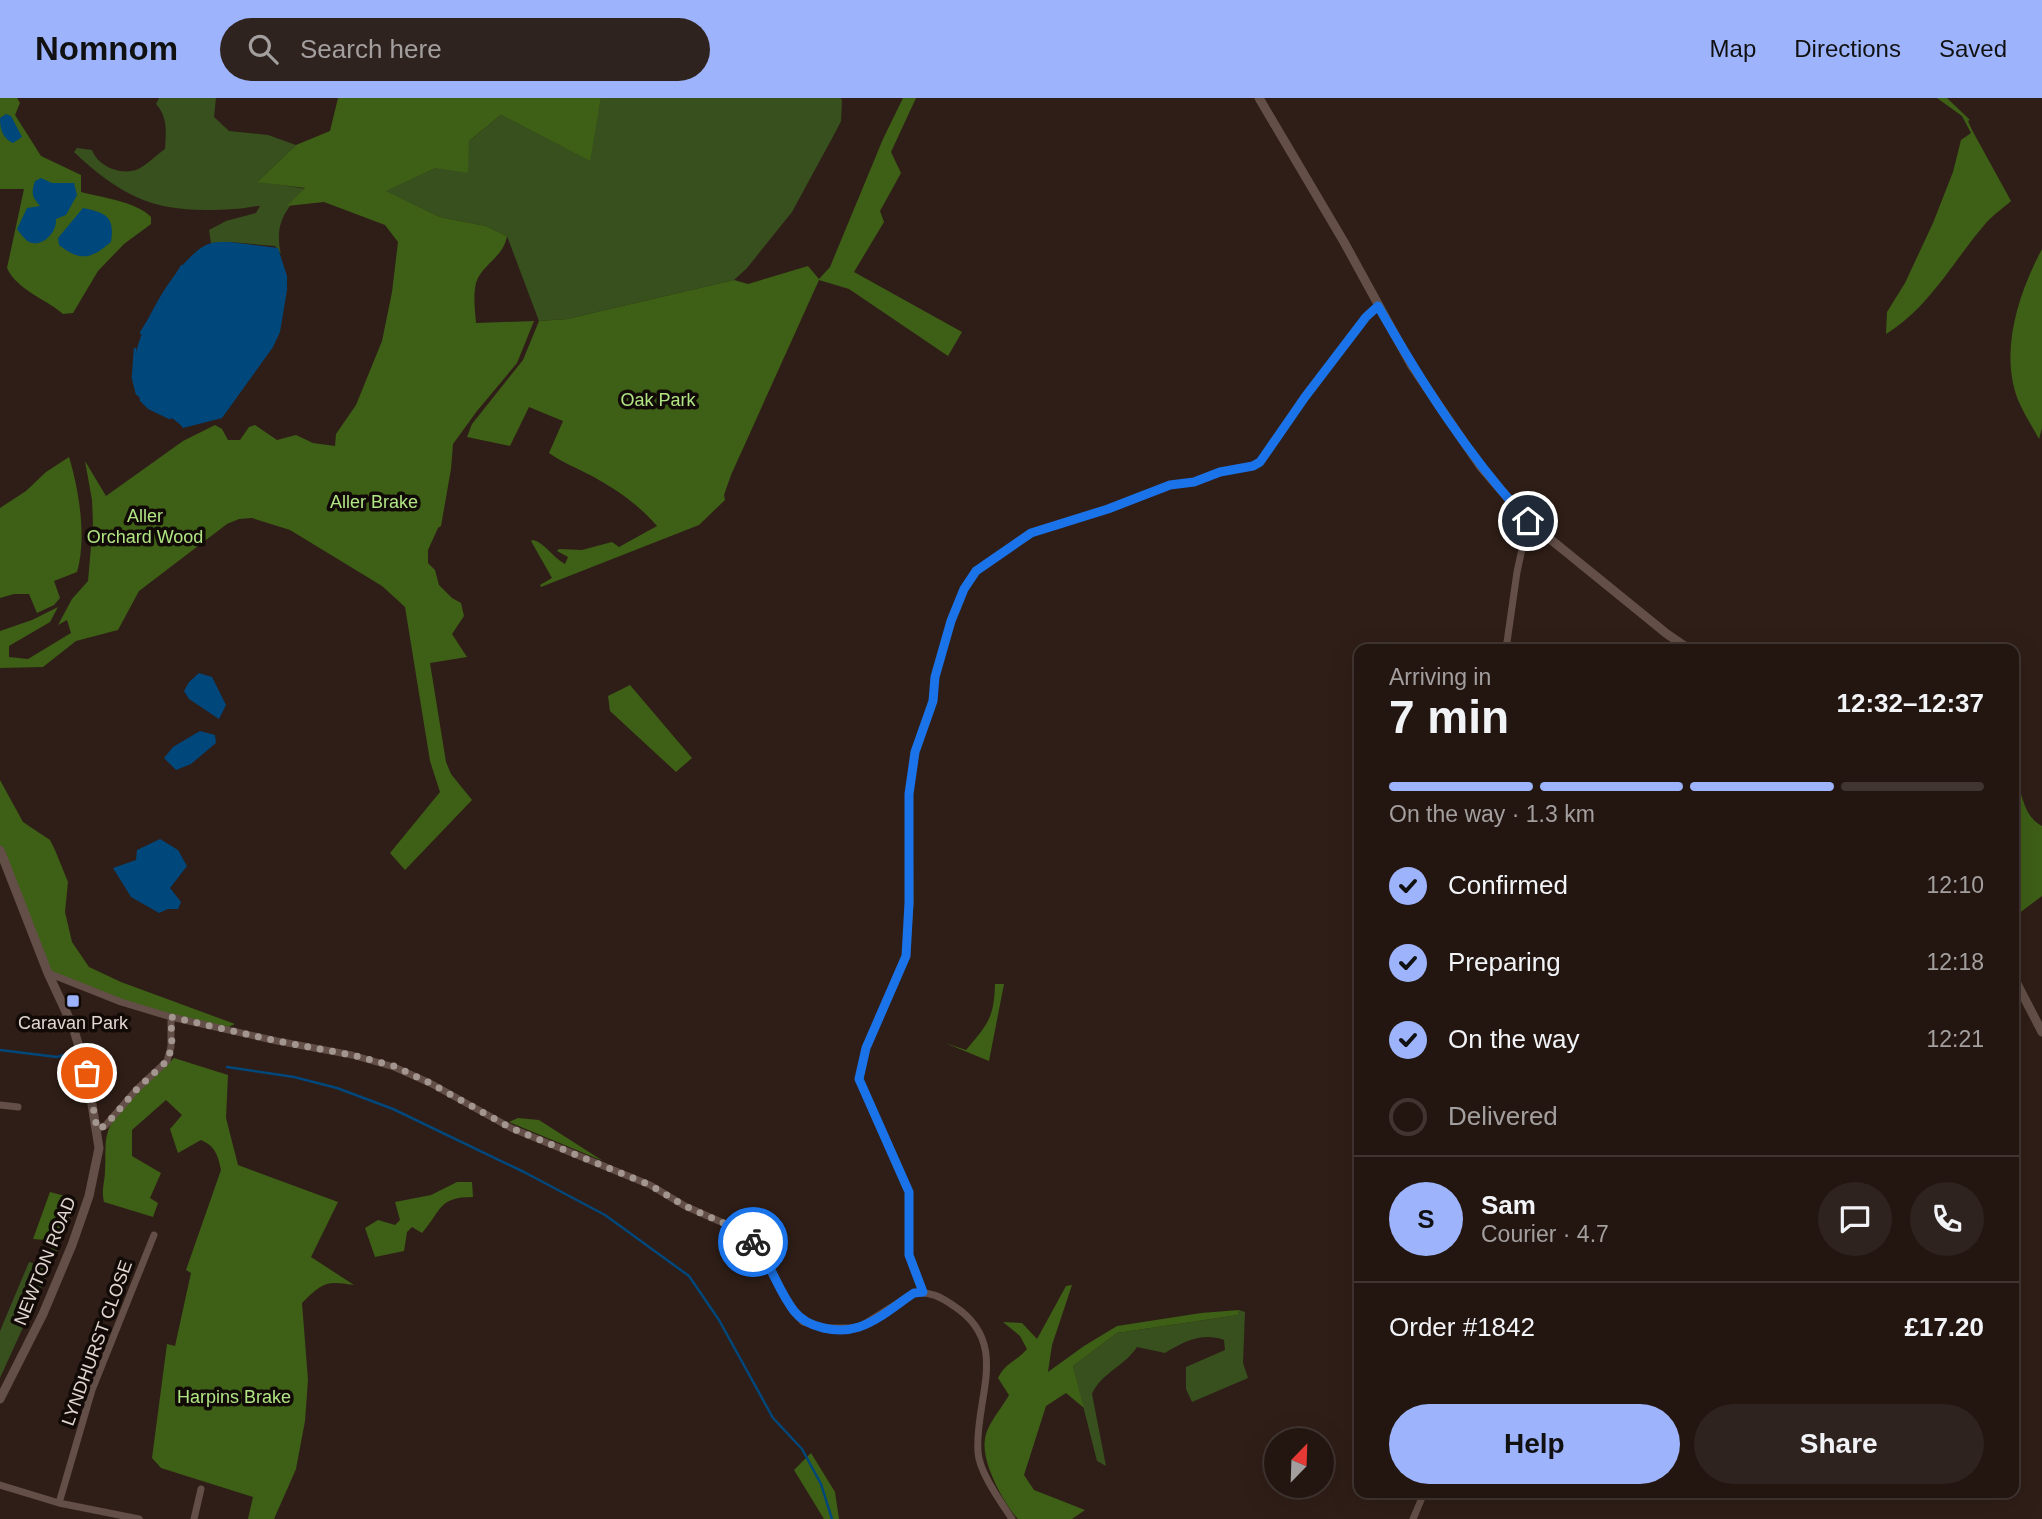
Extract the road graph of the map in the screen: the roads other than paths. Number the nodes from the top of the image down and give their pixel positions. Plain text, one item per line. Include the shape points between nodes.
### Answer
1 (1259, 98) edge
2 (1378, 306) junction
3 (1528, 521) junction
4 (1507, 644) edge
5 (1682, 644) edge
6 (0, 850) edge
7 (48, 974) junction
8 (2019, 988) edge
9 (171, 1017) junction
10 (2042, 1032) edge
11 (0, 1105) edge
12 (18, 1107) dead end
13 (97, 1129) junction
14 (154, 1235) dead end
15 (923, 1292) junction
16 (0, 1399) edge
17 (0, 1485) edge
18 (201, 1489) dead end
19 (1422, 1498) edge
20 (59, 1503) junction
21 (139, 1519) edge
22 (194, 1519) edge
23 (1012, 1519) edge
24 (1413, 1519) edge

1 - 2 street
2 - 3 street via 1480,467
2 - 15 street via 1260,462 1170,485 1031,533 976,571 951,621 933,701 915,752 909,794 906,956 866,1048 859,1079 909,1192 909,1255
3 - 4 street
3 - 5 street
6 - 7 street, NEWTON ROAD
7 - 9 street
7 - 13 street, NEWTON ROAD via 73,1027
8 - 10 street
9 - 13 street via 172,1047 167,1061
9 - 15 street via 394,1066 511,1128 650,1185 746,1233 766,1257 803,1322 823,1328 858,1328
11 - 12 street
13 - 16 street, NEWTON ROAD via 97,1162 84,1214 43,1314
14 - 20 street, LYNDHURST CLOSE via 92,1390
15 - 23 street via 942,1297 964,1313 983,1340 987,1374 978,1454
17 - 20 street
18 - 22 street
19 - 24 street
20 - 21 street

